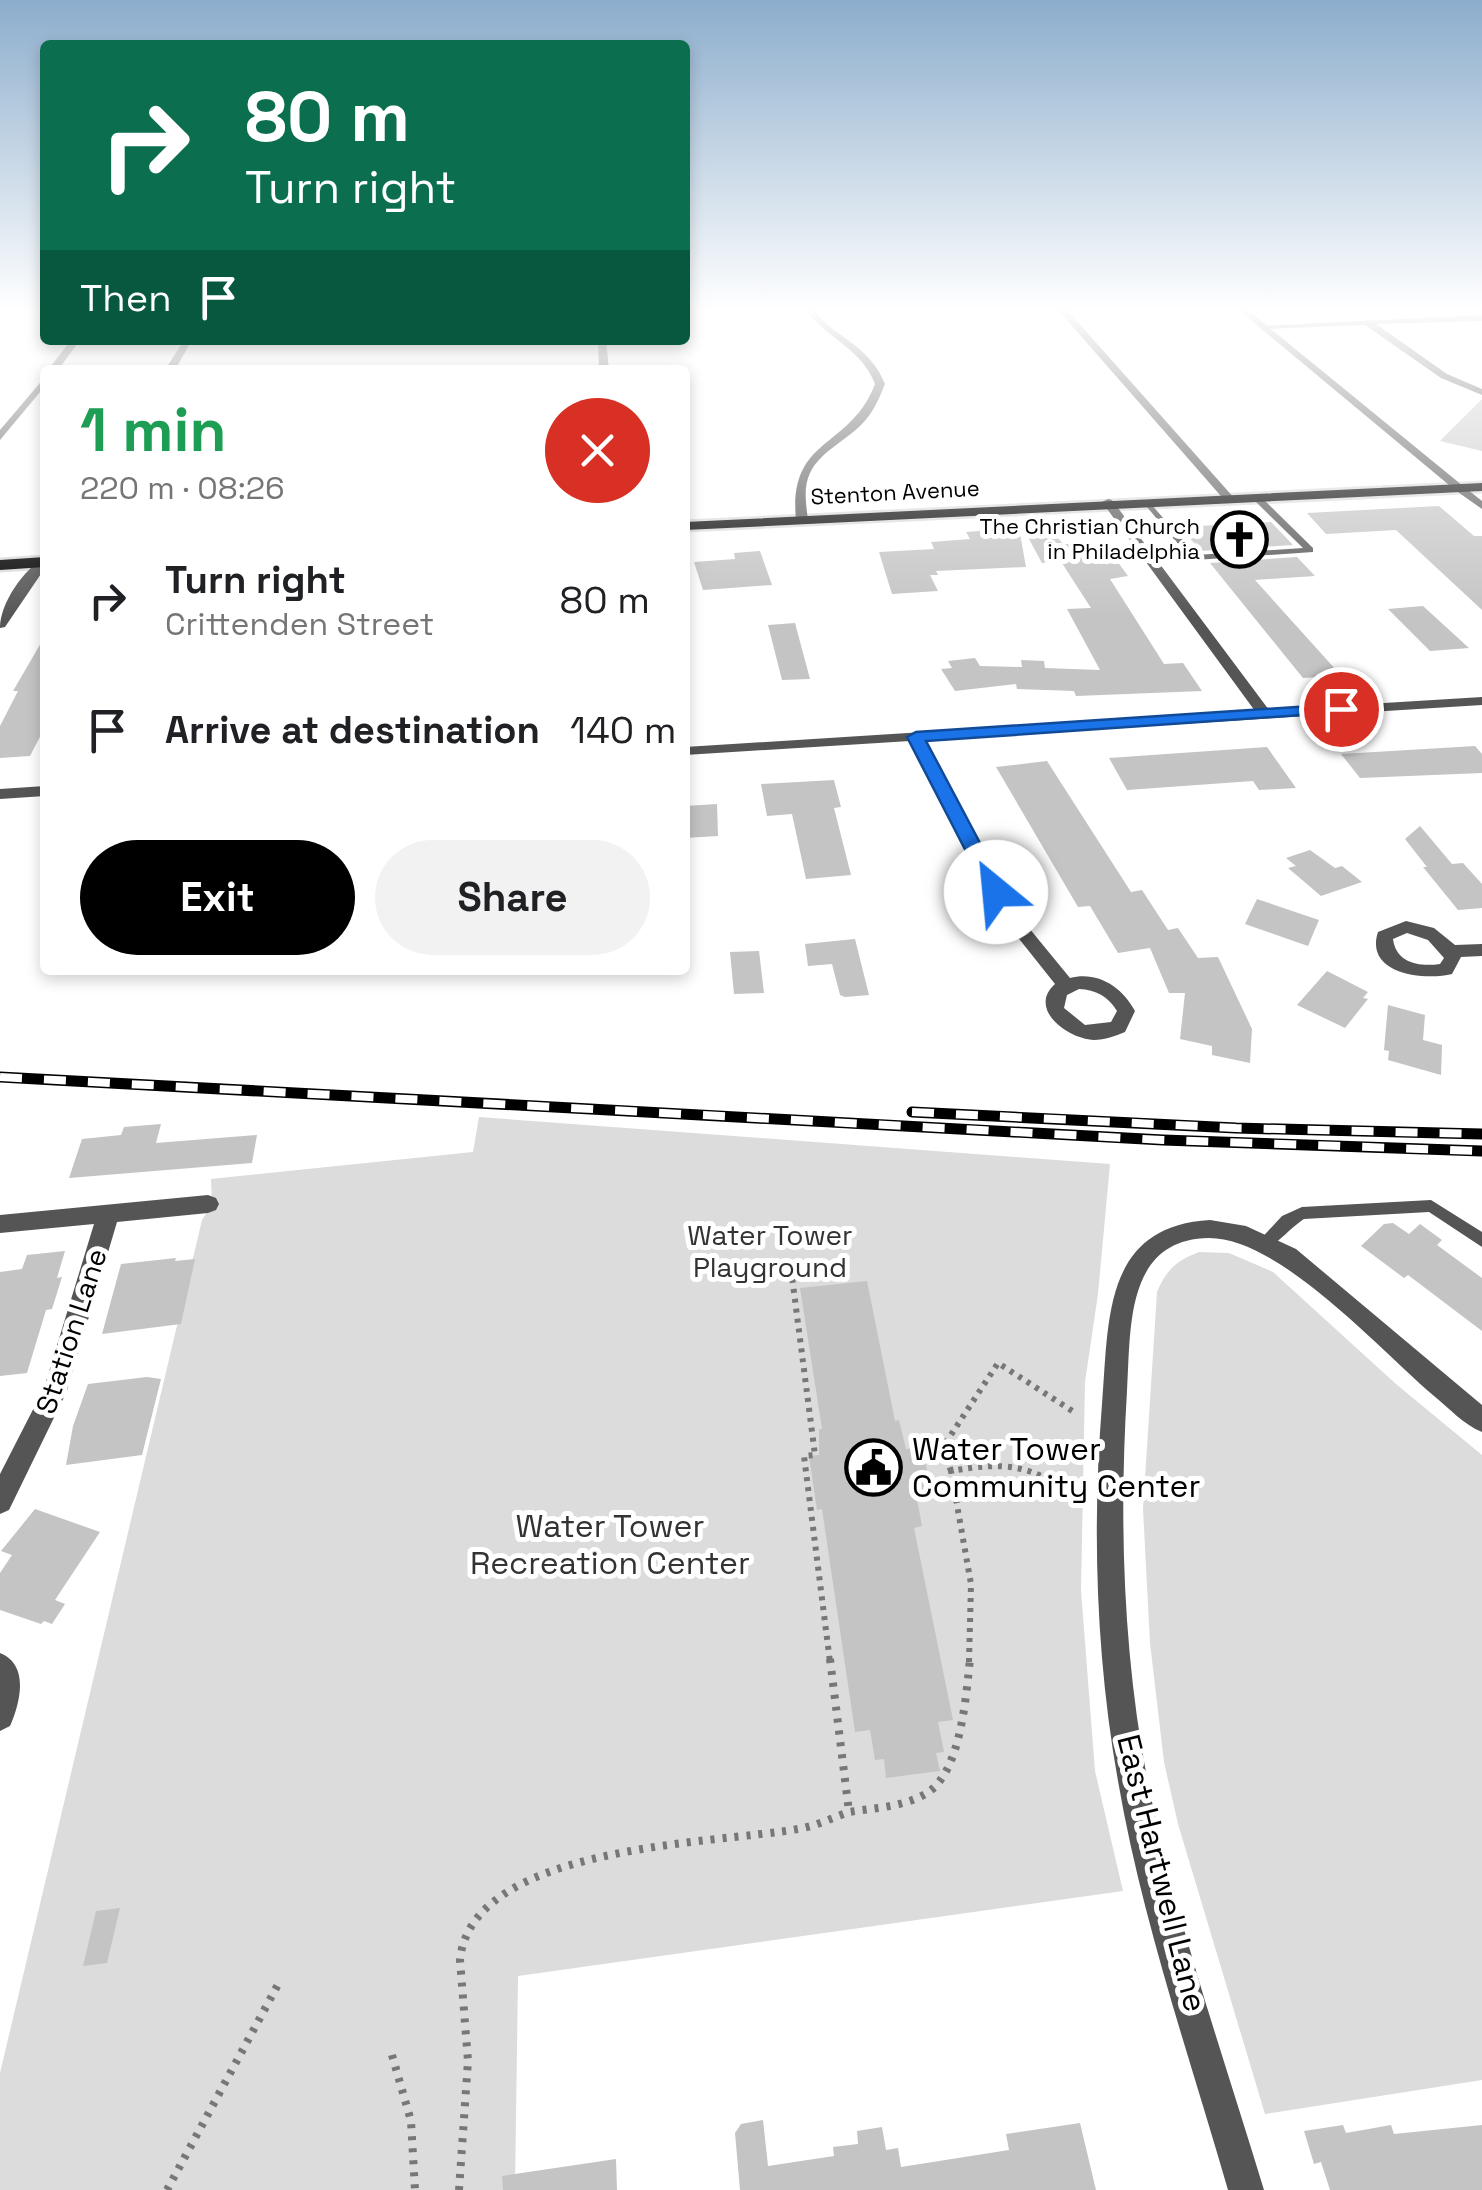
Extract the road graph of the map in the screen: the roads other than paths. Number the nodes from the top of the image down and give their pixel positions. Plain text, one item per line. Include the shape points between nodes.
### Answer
1 (18, 413) edge
2 (867, 413) edge
3 (1153, 413) edge
4 (1367, 413) edge
5 (0, 436) edge
6 (1482, 475) edge
7 (1444, 477) junction
8 (1482, 487) edge
9 (1460, 488) junction
10 (1220, 490) junction
11 (1259, 500) junction
12 (1108, 502) junction
13 (1232, 502) junction
14 (1150, 505) junction
15 (1482, 506) edge
16 (802, 520) junction
17 (690, 526) edge
18 (1194, 558) junction
19 (1151, 561) junction
20 (40, 562) edge
21 (0, 565) edge
22 (40, 568) edge
23 (0, 624) edge
24 (1482, 700) edge
25 (1264, 713) junction
26 (916, 737) junction
27 (690, 751) edge
28 (40, 791) edge
29 (0, 794) edge
30 (1482, 950) edge
31 (1450, 951) dead end
32 (1066, 986) dead end
33 (208, 1204) dead end
34 (108, 1212) junction
35 (0, 1224) edge
36 (1482, 1240) edge
37 (1264, 1244) junction
38 (1482, 1420) edge
39 (0, 1501) edge
40 (0, 1667) edge
41 (0, 1716) edge
42 (1246, 2190) edge

1 - 5 street
2 - 16 street via 802,472
3 - 10 street
4 - 7 street
6 - 7 main road, Stenton Avenue
7 - 9 street
7 - 10 main road, Stenton Avenue
8 - 9 main road, Stenton Avenue
9 - 11 main road, Stenton Avenue
9 - 15 street
10 - 12 main road, Stenton Avenue
10 - 13 street
11 - 13 main road, Stenton Avenue
11 - 18 lane via 1310,550
12 - 14 main road, Stenton Avenue
12 - 16 main road, Stenton Avenue
12 - 19 street
13 - 14 main road, Stenton Avenue
14 - 18 lane
16 - 17 main road, Stenton Avenue
18 - 19 lane
19 - 25 street
20 - 21 main road
22 - 23 street
24 - 25 street
25 - 26 street
26 - 27 street
26 - 32 street via 1005,906
28 - 29 street
30 - 31 street
33 - 34 street
34 - 35 street
34 - 39 street, Station Lane via 55,1390
36 - 37 lane via 1440,1210 1416,1204 1302,1214
37 - 38 street via 1307,1270
37 - 42 street, East Hartwell Lane via 1220,1230 1196,1230 1156,1244 1126,1291 1114,1406 1113,1576 1125,1724 1141,1816
40 - 41 street via 8,1695

